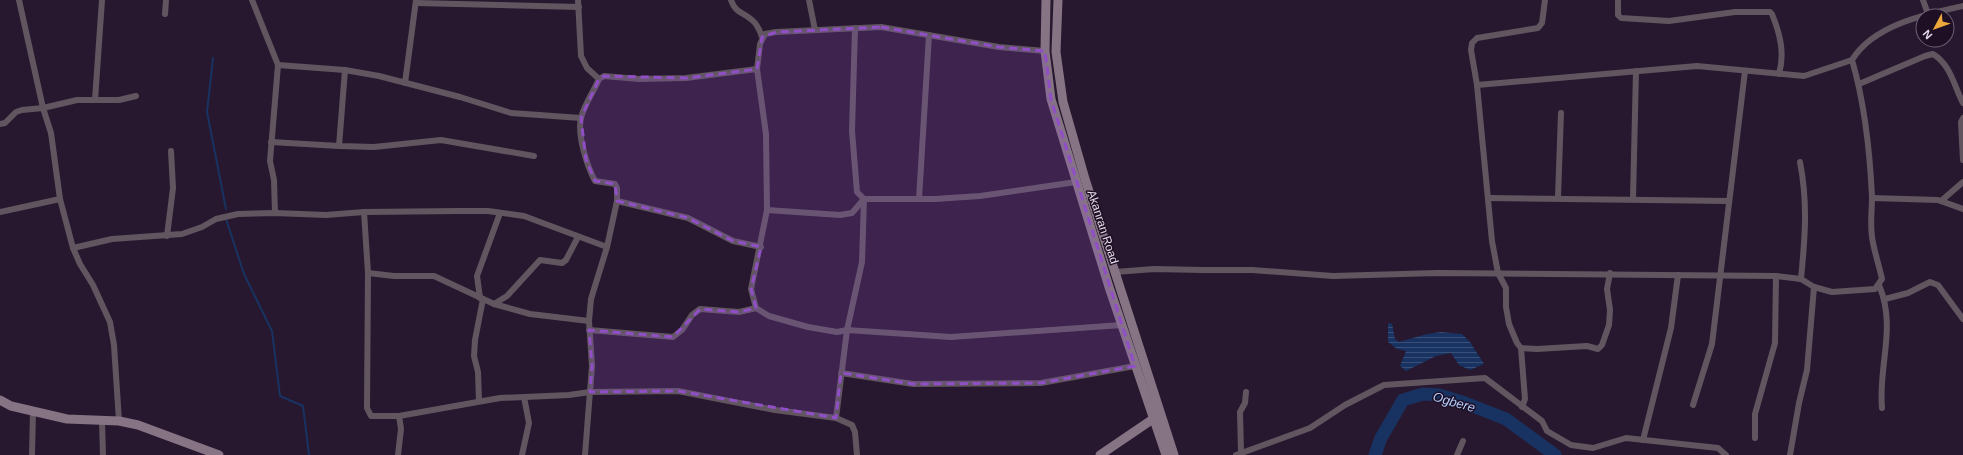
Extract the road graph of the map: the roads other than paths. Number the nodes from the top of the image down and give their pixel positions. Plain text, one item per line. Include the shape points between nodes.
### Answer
1 (19, 0) edge
2 (102, 0) edge
3 (166, 0) edge
4 (252, 0) edge
5 (578, 0) edge
6 (731, 0) edge
7 (809, 0) edge
8 (1046, 0) edge
9 (1058, 0) edge
10 (1545, 0) edge
11 (1618, 0) edge
12 (416, 2) edge
13 (579, 7) junction
14 (165, 14) dead end
15 (1915, 19) edge
16 (855, 28) junction
17 (815, 30) junction
18 (929, 35) junction
19 (762, 37) junction
20 (1045, 51) junction
21 (1852, 60) junction
22 (278, 65) junction
23 (757, 69) junction
24 (345, 70) junction
25 (1636, 71) junction
26 (1744, 71) junction
27 (1779, 74) junction
28 (599, 79) junction
29 (405, 83) junction
30 (1859, 84) junction
31 (1477, 85) junction
32 (136, 96) dead end
33 (95, 100) junction
34 (1963, 103) edge
35 (43, 108) junction
36 (1561, 113) dead end
37 (581, 118) junction
38 (1963, 118) edge
39 (0, 124) edge
40 (272, 142) junction
41 (339, 146) junction
42 (171, 151) dead end
43 (534, 156) dead end
44 (1963, 160) edge
45 (1800, 162) dead end
46 (1076, 182) junction
47 (1963, 182) edge
48 (1558, 197) junction
49 (1488, 198) junction
50 (1872, 198) junction
51 (864, 199) junction
52 (919, 199) junction
53 (1633, 199) junction
54 (60, 200) junction
55 (617, 201) junction
56 (1729, 201) junction
57 (1940, 201) junction
58 (1963, 209) edge
59 (767, 210) junction
60 (0, 212) edge
61 (275, 212) junction
62 (364, 212) junction
63 (500, 213) junction
64 (167, 236) junction
65 (578, 238) junction
66 (607, 247) junction
67 (761, 247) junction
68 (73, 248) junction
69 (1114, 272) junction
70 (368, 273) junction
71 (1498, 274) junction
72 (1610, 274) junction
73 (1678, 275) junction
74 (1720, 276) junction
75 (1776, 276) junction
76 (1801, 279) junction
77 (1879, 284) junction
78 (478, 285) junction
79 (1814, 287) junction
80 (468, 292) junction
81 (481, 299) junction
82 (1885, 299) junction
83 (494, 304) junction
84 (756, 308) junction
85 (1963, 319) edge
86 (589, 321) junction
87 (1122, 325) junction
88 (589, 330) junction
89 (847, 330) junction
90 (1522, 348) junction
91 (1135, 366) junction
92 (841, 373) junction
93 (590, 392) junction
94 (1246, 392) dead end
95 (524, 397) junction
96 (0, 400) edge
97 (479, 401) junction
98 (1693, 405) dead end
99 (1522, 407) junction
100 (1882, 408) dead end
101 (33, 412) junction
102 (399, 416) junction
103 (836, 418) junction
104 (1153, 419) junction
105 (102, 421) junction
106 (118, 422) junction
107 (1755, 438) dead end
108 (1644, 440) junction
109 (1463, 441) dead end
110 (204, 452) edge
111 (1238, 454) edge
112 (32, 455) edge
113 (103, 455) edge
114 (219, 455) edge
115 (398, 455) edge
116 (522, 455) edge
117 (585, 455) edge
118 (857, 455) edge
119 (1100, 455) edge
120 (1166, 455) edge
121 (1174, 455) edge
122 (1457, 455) edge
123 (1726, 455) edge
124 (1790, 455) edge

1 - 35 street
2 - 33 street
3 - 14 street
4 - 22 street
5 - 13 street
6 - 19 street via 734,9 752,20
7 - 17 street
8 - 20 main road, Akanran Road
9 - 69 main road, Akanran Road via 1056,52 1063,102
10 - 31 street via 1542,23 1538,28 1477,38 1472,43
11 - 27 street via 1618,15 1621,18 1669,21 1735,12 1770,12 1781,40
12 - 13 street
12 - 29 street
13 - 28 street via 581,56 587,68
15 - 21 street via 1878,33
16 - 17 street
16 - 18 street via 881,27
16 - 51 street via 852,131 857,192
17 - 19 street via 776,32
18 - 20 street via 999,47
18 - 52 street
19 - 23 street
20 - 46 main road, Akanran Road via 1051,99
21 - 27 street via 1804,76
21 - 30 street
22 - 24 street
22 - 40 street
23 - 28 street via 686,78 639,79 604,76
23 - 59 street via 766,134
24 - 29 street
24 - 41 street
25 - 26 street via 1697,66
25 - 31 street
25 - 53 street
26 - 27 street
26 - 56 street
28 - 37 street
29 - 37 street via 512,113
30 - 34 street via 1933,54 1942,59 1947,66
30 - 50 street
31 - 49 street
32 - 33 street via 119,100
33 - 35 street via 77,100
35 - 39 street via 16,112 5,123
35 - 54 street via 51,133
36 - 48 street
37 - 55 street via 583,148 591,174 595,181 615,184
38 - 44 street
40 - 41 street
40 - 61 street via 270,161 274,180
41 - 43 street via 374,147 441,140
42 - 64 street via 173,188
45 - 76 street via 1805,190 1805,242
46 - 52 street via 980,196
46 - 87 main road, Akanran Road
47 - 57 street
48 - 49 street
48 - 53 street
49 - 71 street
50 - 57 street
50 - 77 street via 1872,237 1882,279
51 - 52 street
51 - 59 street via 852,213 840,215
51 - 89 street via 862,262
53 - 56 street
54 - 60 street
54 - 68 street
55 - 66 street
55 - 67 street via 688,218 733,241
56 - 74 street
57 - 58 street
59 - 67 street
61 - 62 street via 326,215
61 - 64 street via 227,216 182,234
62 - 63 street
62 - 70 street
63 - 65 street via 524,216
63 - 78 street via 477,276
64 - 68 street via 112,239
65 - 66 street
65 - 83 street via 566,260 562,263 540,260 508,296
66 - 86 street via 591,299
67 - 84 street via 751,290
68 - 106 street via 110,322 114,345
69 - 71 street via 1252,270 1333,276
69 - 121 main road, Akanran Road
70 - 80 street via 434,276
70 - 102 street via 369,414 376,417
71 - 72 street
71 - 90 street via 1506,288 1509,324 1517,343
72 - 73 street
72 - 90 street via 1607,289 1609,325 1598,349 1587,346
73 - 74 street
73 - 108 street via 1671,328
74 - 75 street
74 - 98 street via 1712,344
75 - 76 street
75 - 107 street via 1775,343 1755,414
76 - 79 street
77 - 79 street via 1875,289 1832,292
77 - 82 street
78 - 80 street
78 - 81 street
79 - 124 street via 1807,370
80 - 81 street
81 - 83 street
81 - 97 street via 474,356 478,372
82 - 85 street via 1908,293 1930,282 1938,285
82 - 100 street via 1888,327 1881,393
83 - 86 street via 530,314
84 - 88 street via 739,312 700,309 673,337
84 - 89 street via 769,316 808,327 837,332
86 - 88 street
87 - 89 street via 951,337
87 - 91 main road, Akanran Road
88 - 93 street via 592,366
89 - 92 street
90 - 99 street via 1525,399
91 - 92 street via 1041,383 913,384
91 - 104 main road, Akanran Road
92 - 103 street
93 - 95 street
93 - 103 street via 678,391 775,410
93 - 117 street
94 - 111 street via 1245,403 1240,412
95 - 97 street
95 - 116 street via 529,423
96 - 101 main road
97 - 102 street
99 - 108 street via 1542,421 1547,431 1571,445 1593,448 1626,438
99 - 111 street via 1485,378 1384,385 1344,405 1310,428
101 - 105 main road via 67,419
101 - 112 street
102 - 115 street via 401,429
103 - 118 street via 852,424
104 - 119 main road
104 - 120 main road, Akanran Road
105 - 106 main road
105 - 113 street
106 - 110 main road via 138,425
108 - 123 street via 1718,448
109 - 122 street
110 - 114 main road

